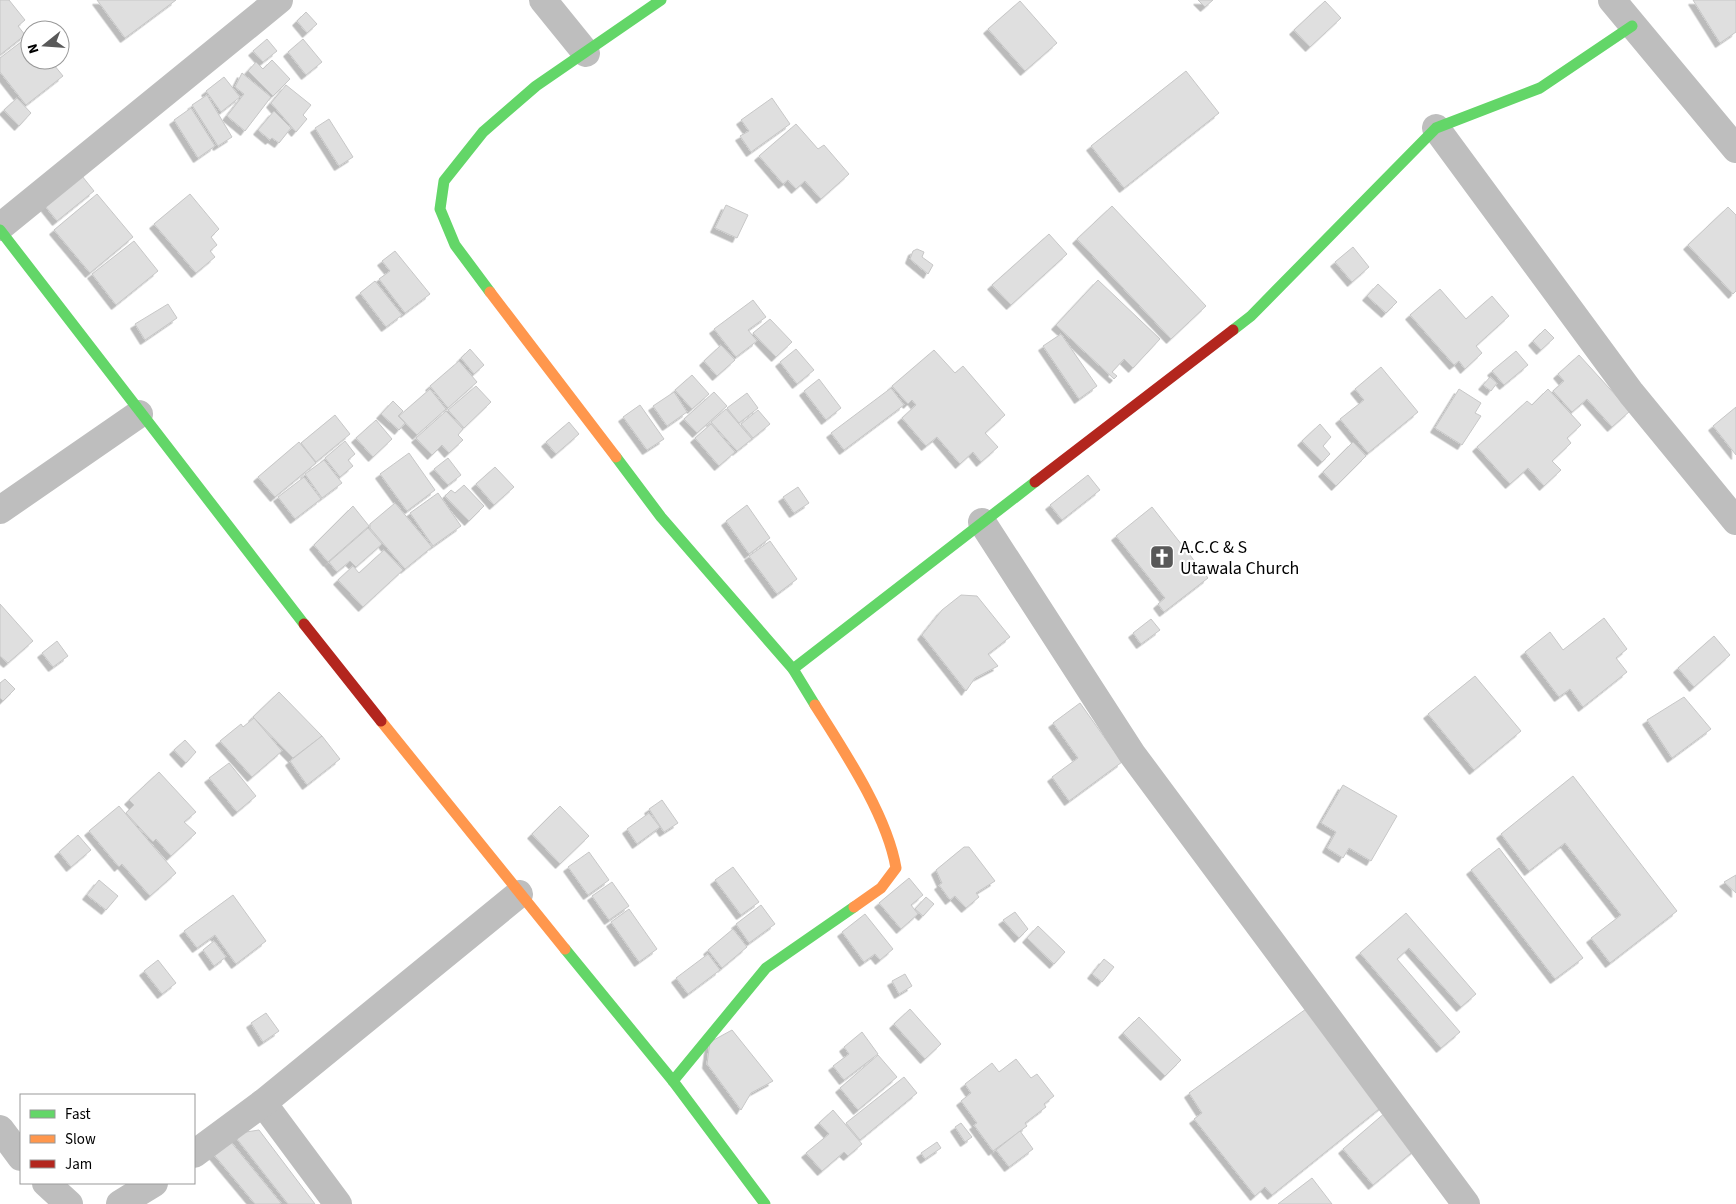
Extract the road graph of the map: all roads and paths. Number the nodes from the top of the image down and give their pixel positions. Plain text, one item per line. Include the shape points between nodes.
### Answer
1 (279, 0) edge
2 (543, 0) edge
3 (661, 0) edge
4 (1612, 0) edge
5 (1632, 26) junction
6 (586, 53) junction
7 (1436, 128) junction
8 (1736, 149) edge
9 (0, 228) edge
10 (140, 414) junction
11 (0, 510) edge
12 (1736, 521) edge
13 (982, 522) junction
14 (793, 668) junction
15 (519, 894) junction
16 (672, 1081) junction
17 (263, 1103) junction
18 (0, 1129) edge
19 (195, 1153) edge
20 (20, 1156) edge
21 (47, 1184) edge
22 (152, 1184) edge
23 (69, 1204) edge
24 (120, 1204) edge
25 (338, 1204) edge
26 (765, 1204) edge
27 (1466, 1204) edge

1 - 9 street
2 - 6 street
3 - 6 street
4 - 5 street
5 - 7 street via 1540,88
5 - 8 street
6 - 14 street via 536,86 483,132 444,181 440,209 455,246 655,509
7 - 12 street via 1631,393
7 - 13 street via 1251,316
9 - 10 street
10 - 11 street
10 - 15 street
13 - 14 street
13 - 27 street via 1132,754
14 - 16 street via 858,776 893,850 896,868 881,888 766,968
15 - 16 street
15 - 17 street
16 - 26 street
17 - 19 street
17 - 25 street
18 - 20 street
21 - 23 street
22 - 24 street

